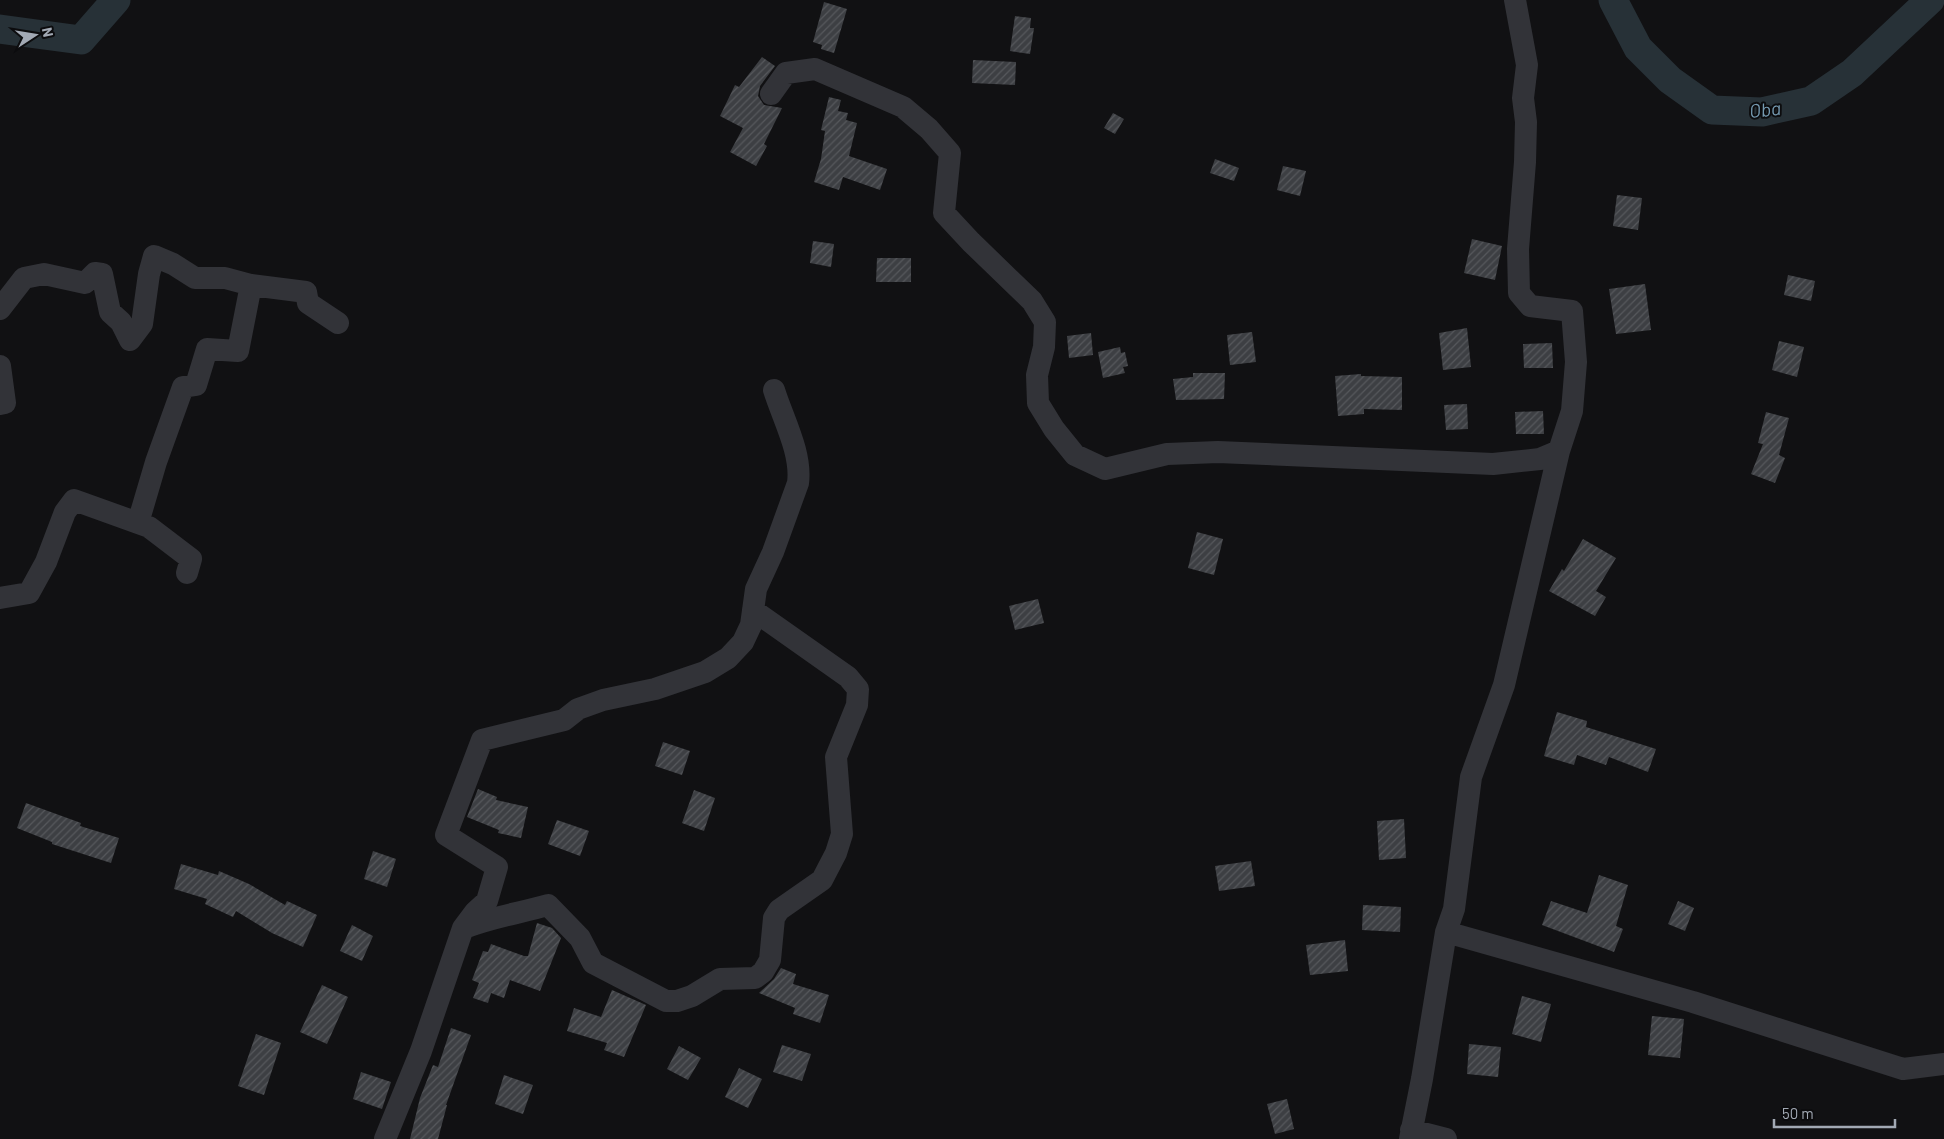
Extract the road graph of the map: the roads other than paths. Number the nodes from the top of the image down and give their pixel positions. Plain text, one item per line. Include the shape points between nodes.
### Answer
1 (1515, 0) edge
2 (771, 94) dead end
3 (251, 285) junction
4 (0, 309) edge
5 (338, 323) dead end
6 (0, 366) edge
7 (774, 390) dead end
8 (0, 404) edge
9 (1559, 451) junction
10 (138, 523) junction
11 (188, 573) dead end
12 (0, 598) edge
13 (753, 610) junction
14 (463, 928) junction
15 (1446, 932) junction
16 (1944, 1064) edge
17 (1410, 1134) edge
18 (385, 1139) edge
19 (1446, 1139) edge

1 - 9 street via 1527,65 1523,98 1526,162 1518,249 1519,293 1530,306 1572,311 1576,362 1572,411
2 - 9 street via 786,72 815,69 903,107 929,129 950,153 944,213 1032,301 1045,322 1044,347 1037,375 1038,403 1075,455 1105,469 1167,454 1201,452 1493,464 1540,459
3 - 4 street via 225,278 195,278 154,256 142,324 130,340 121,322 110,312 102,274 95,273 85,283 44,274 24,278
3 - 5 street via 306,292 308,303
3 - 10 street via 238,351 207,349 196,384 183,387
6 - 8 street via 5,403
7 - 13 street via 800,472 773,552 756,588
9 - 15 street via 1504,685 1471,777 1454,909
10 - 11 street via 191,559
10 - 12 street via 74,500 64,512 46,562 29,593
13 - 14 street via 751,625 743,642 728,658 705,672 655,689 603,700 578,709 564,720 482,740 446,835 497,867 487,901
13 - 14 street via 848,677 858,689 857,705 836,757 842,834 836,853 822,880 779,910 774,918 770,960 763,972 754,978 720,979 692,996 666,1001 593,963 580,938 548,905 503,918 492,917
14 - 18 street
15 - 16 street via 1693,1002 1903,1069
15 - 17 street
17 - 19 street

